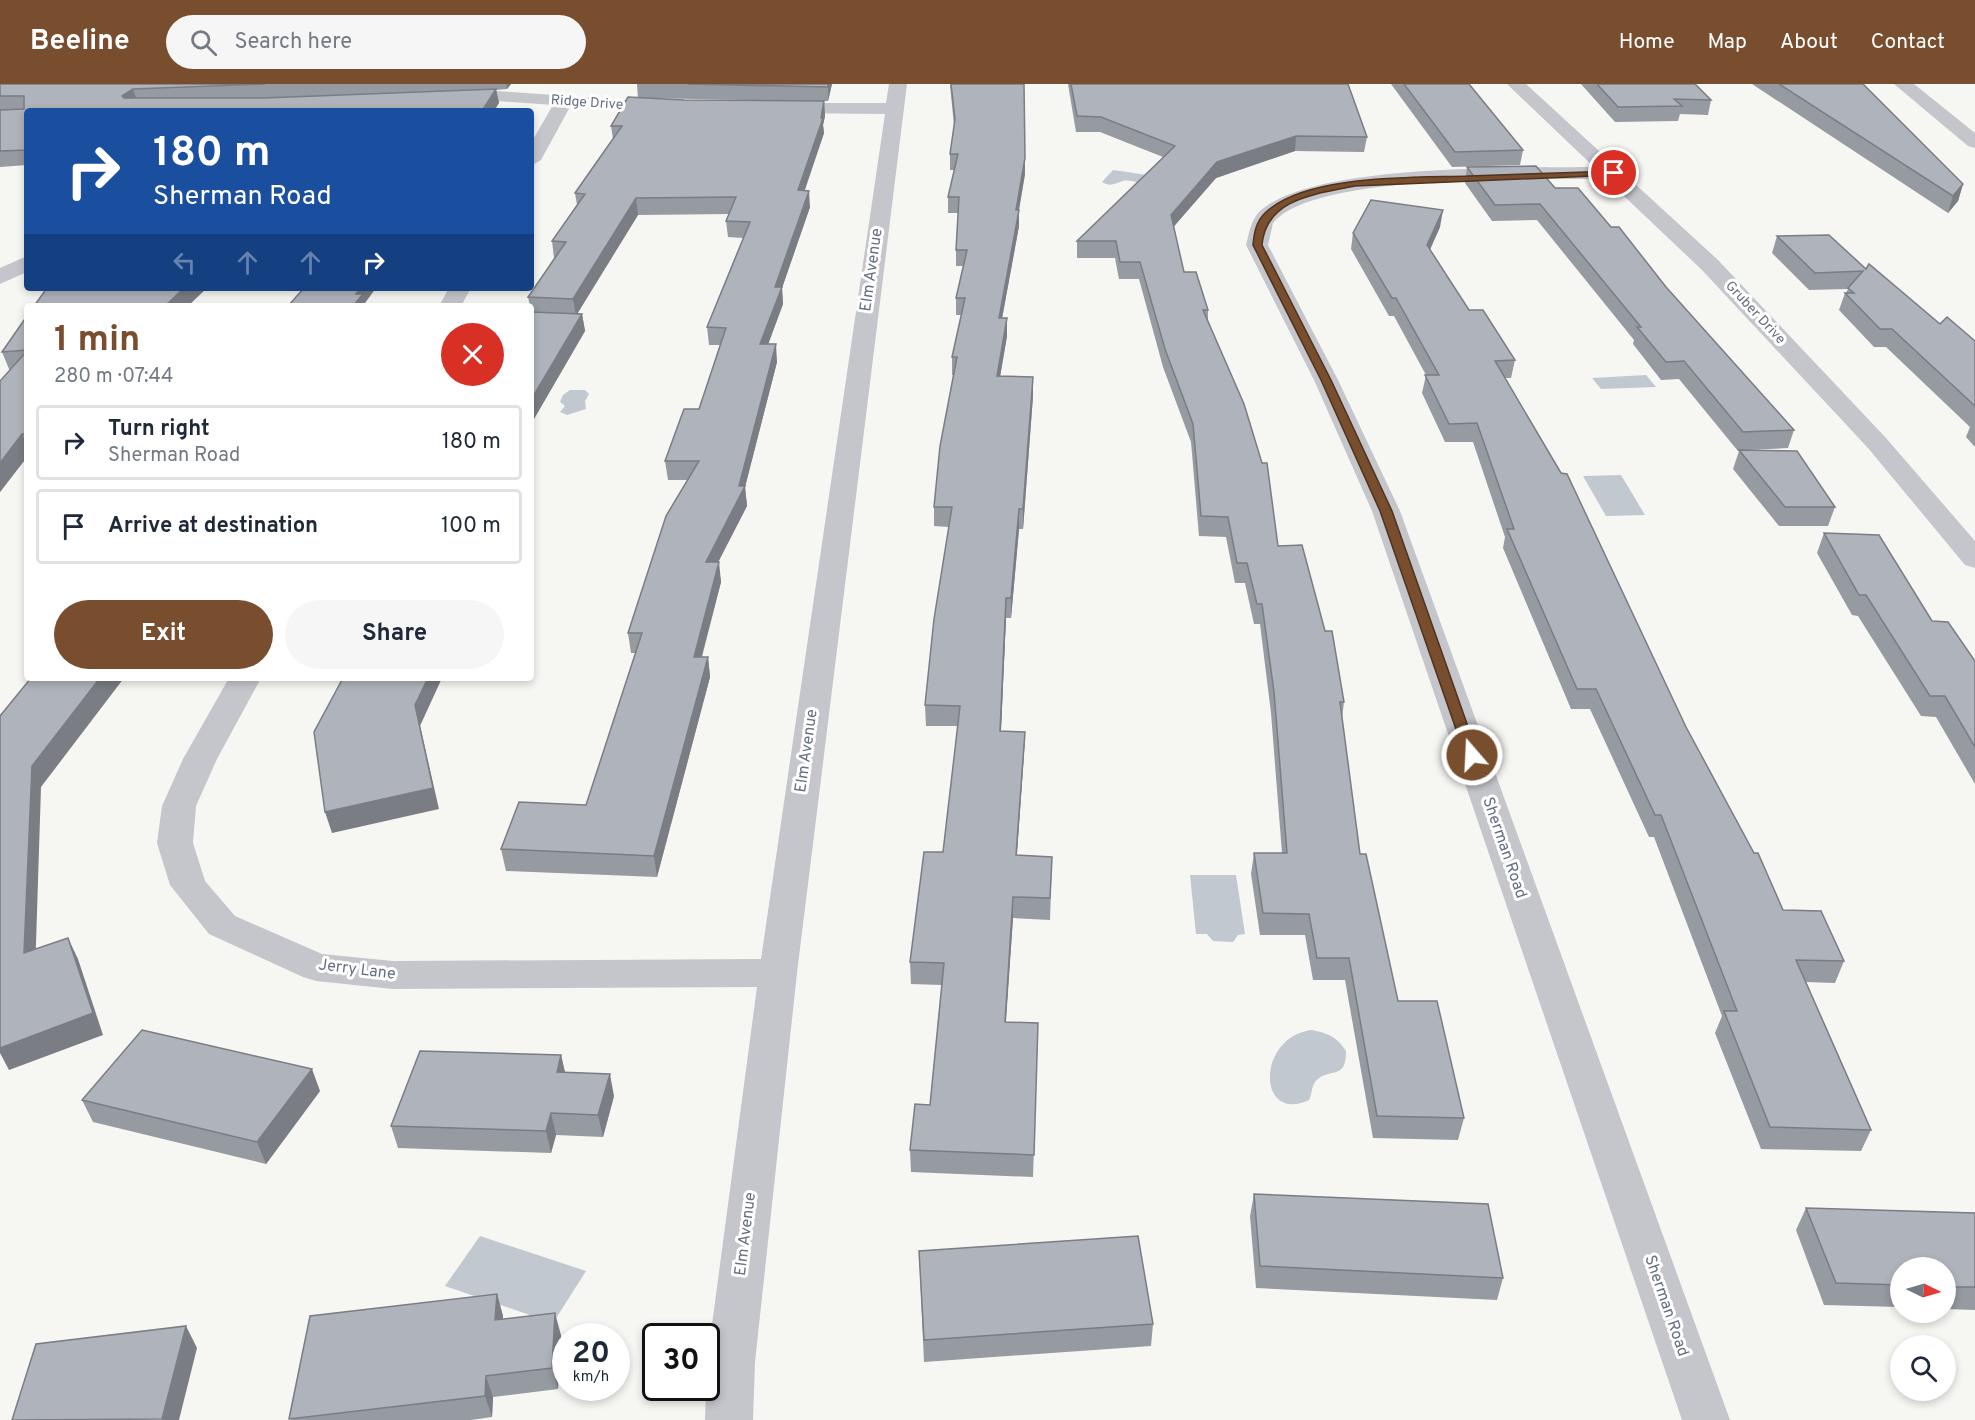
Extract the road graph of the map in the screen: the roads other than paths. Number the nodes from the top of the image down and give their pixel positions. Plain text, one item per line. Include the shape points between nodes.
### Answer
1 (1516, 84) edge
2 (1903, 84) edge
3 (896, 96) edge
4 (431, 98) edge
5 (564, 101) junction
6 (686, 108) edge
7 (767, 108) edge
8 (1975, 142) edge
9 (534, 155) edge
10 (1614, 173) junction
11 (24, 265) edge
12 (0, 277) edge
13 (1975, 559) edge
14 (243, 681) edge
15 (778, 973) junction
16 (729, 1420) edge
17 (1706, 1420) edge

1 - 10 street, Gruber Drive
2 - 8 street
3 - 7 street
3 - 15 street, Elm Avenue
4 - 5 street, Ridge Drive via 497,96
5 - 6 street, Ridge Drive
5 - 9 street
10 - 13 street, Gruber Drive via 1710,266 1869,434
10 - 17 street, Sherman Road via 1355,183 1286,202 1268,215 1259,229 1257,245 1326,380 1386,511
11 - 12 street
14 - 15 street, Jerry Lane via 200,759 178,815 176,843 188,885 222,925 316,967 393,975
15 - 16 street, Elm Avenue via 731,1362

